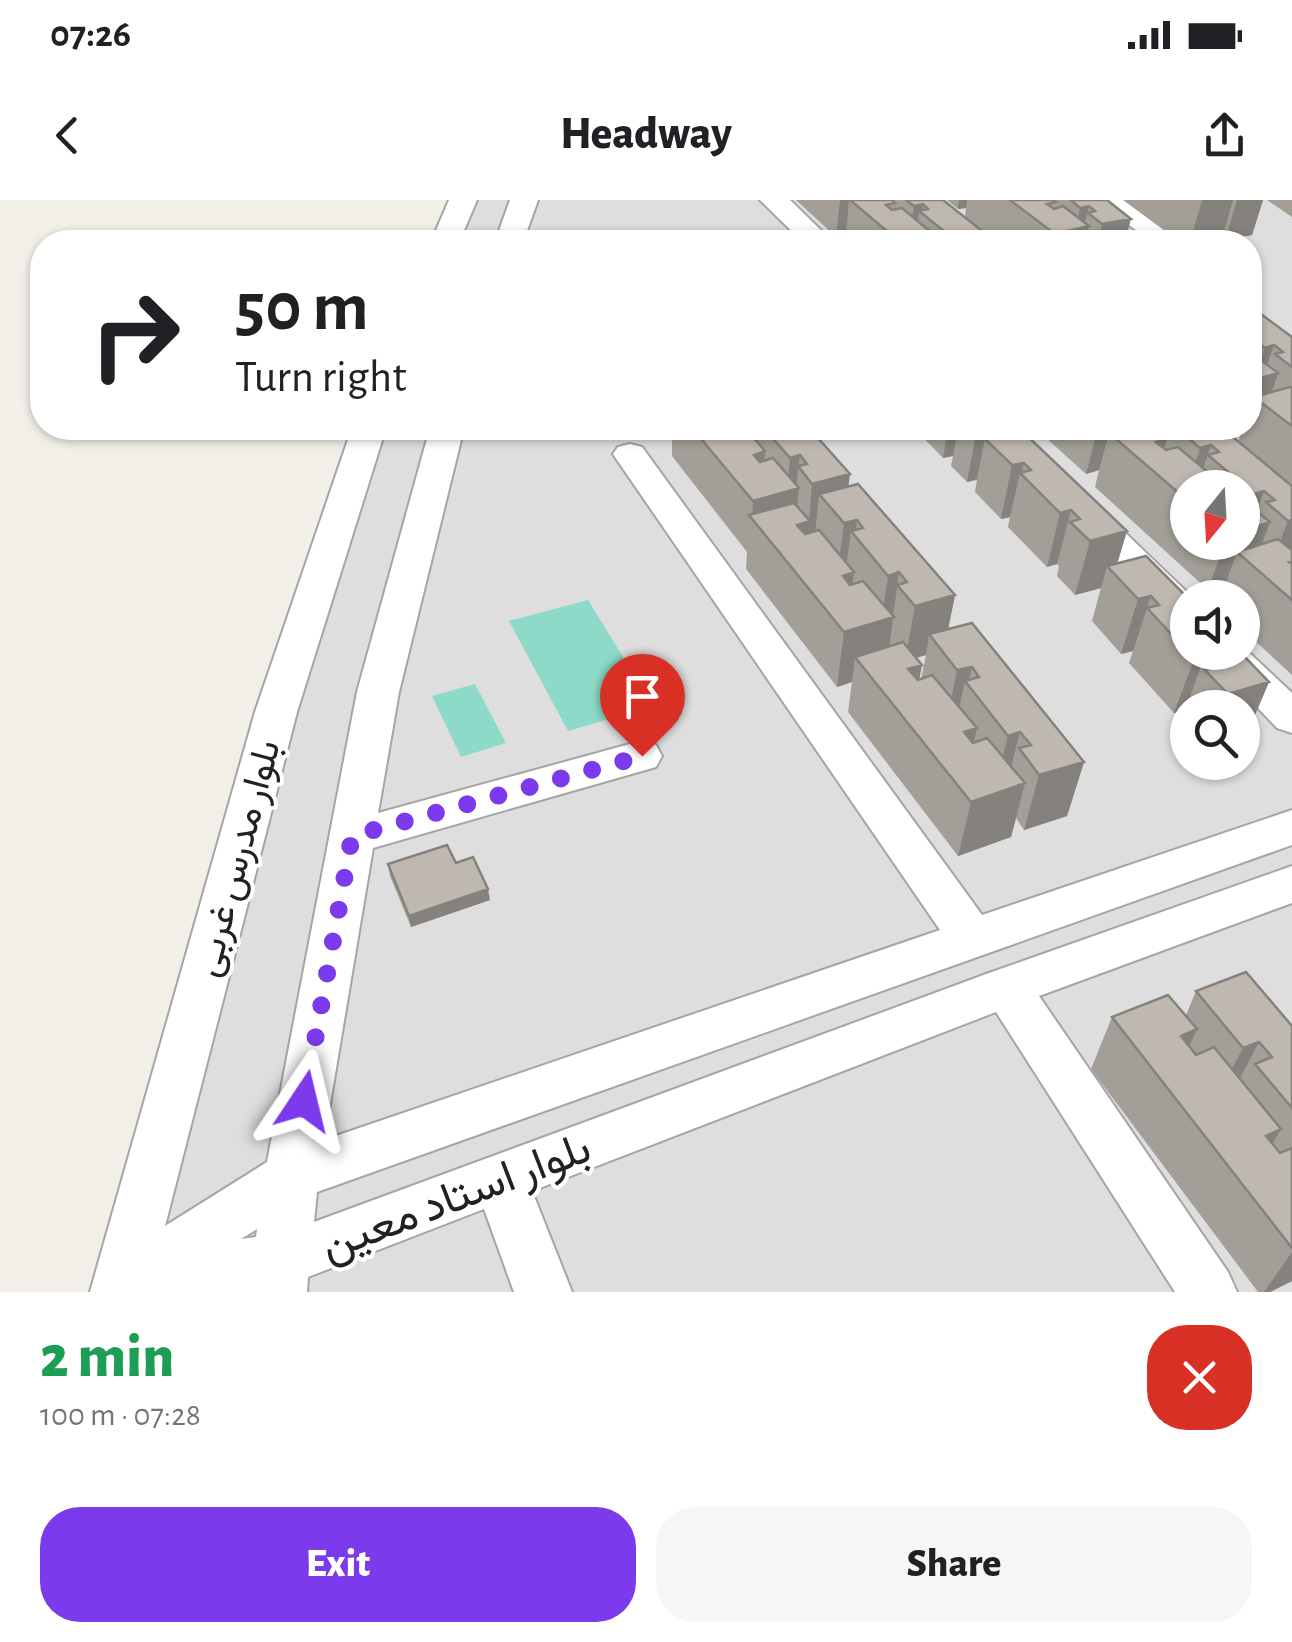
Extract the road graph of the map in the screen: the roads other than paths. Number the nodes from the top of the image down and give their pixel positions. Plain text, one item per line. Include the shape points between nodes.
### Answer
1 (463, 200) edge
2 (524, 200) edge
3 (774, 200) edge
4 (1109, 200) edge
5 (451, 230) edge
6 (513, 230) edge
7 (806, 230) edge
8 (1153, 230) edge
9 (365, 440) edge
10 (444, 440) edge
11 (1009, 440) edge
12 (630, 454) dead end
13 (1170, 597) edge
14 (1244, 670) edge
15 (1292, 718) edge
16 (642, 756) dead end
17 (1292, 827) edge
18 (352, 836) junction
19 (1292, 884) edge
20 (972, 940) junction
21 (1006, 987) junction
22 (291, 1176) junction
23 (500, 1178) junction
24 (281, 1276) edge
25 (119, 1290) edge
26 (543, 1292) edge
27 (1208, 1292) edge

1 - 5 street
2 - 6 street
3 - 7 street
4 - 8 street
9 - 25 street, بلوار مدرس غربی via 276,712
10 - 18 street via 378,692
11 - 13 street
12 - 20 street
14 - 15 street
16 - 18 street
17 - 20 street, بلوار استاد معین
18 - 22 street
19 - 21 street, بلوار استاد معین
20 - 22 street, بلوار استاد معین
21 - 23 street, بلوار استاد معین
21 - 27 street
22 - 24 street
22 - 25 street, بلوار استاد معین
23 - 24 street, بلوار استاد معین
23 - 26 street
24 - 25 street, بلوار استاد معین

